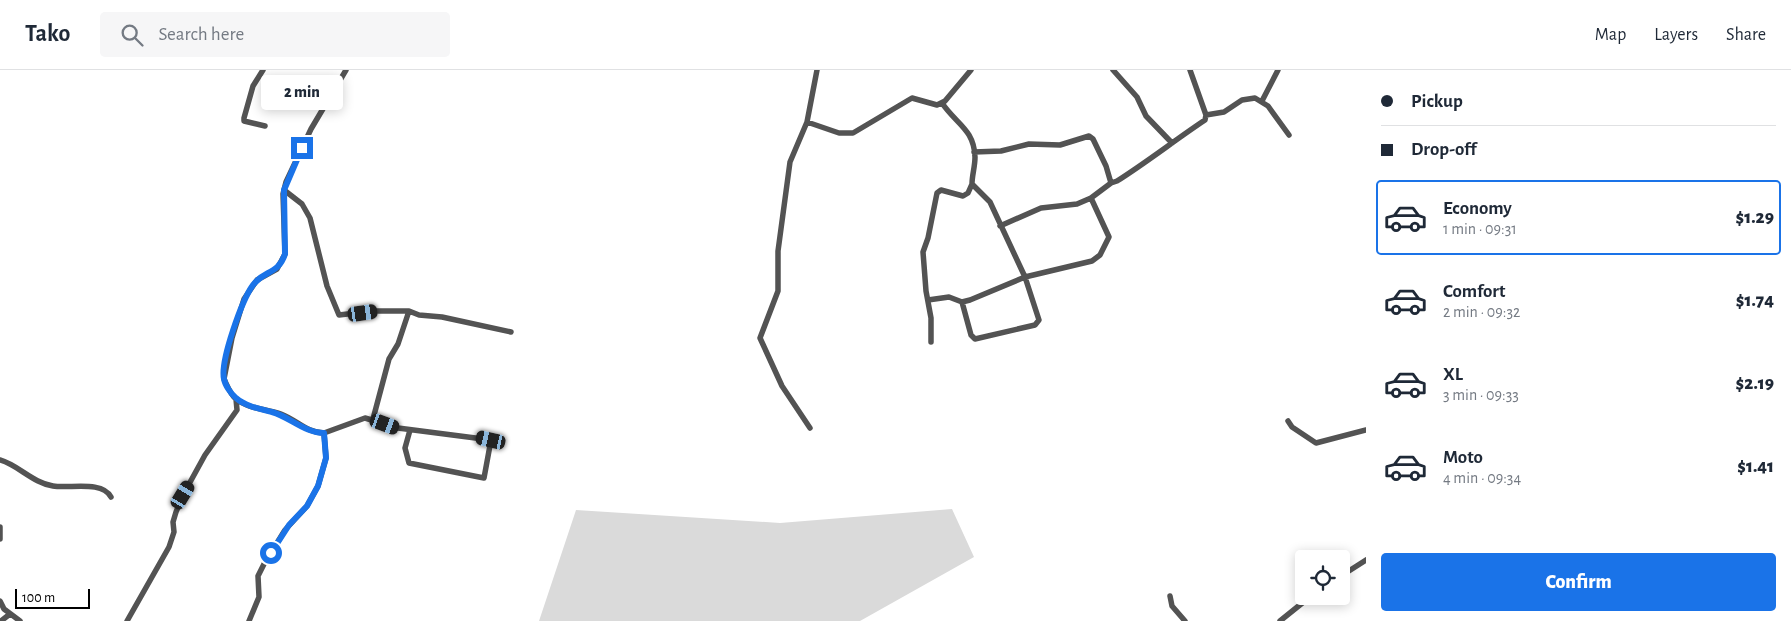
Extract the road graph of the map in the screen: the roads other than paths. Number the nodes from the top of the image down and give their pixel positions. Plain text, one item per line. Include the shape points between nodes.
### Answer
1 (262, 70) edge
2 (346, 70) edge
3 (817, 70) edge
4 (971, 70) edge
5 (1113, 70) edge
6 (1190, 70) edge
7 (1278, 70) edge
8 (1262, 101) junction
9 (942, 103) junction
10 (1206, 115) junction
11 (807, 122) junction
12 (266, 126) dead end
13 (1289, 135) dead end
14 (1172, 143) junction
15 (974, 152) junction
16 (1111, 183) junction
17 (972, 184) junction
18 (284, 190) junction
19 (1091, 198) junction
20 (1000, 226) junction
21 (1025, 277) junction
22 (928, 300) junction
23 (962, 302) junction
24 (409, 311) junction
25 (511, 332) dead end
26 (931, 342) dead end
27 (236, 399) junction
28 (373, 419) junction
29 (1288, 421) dead end
30 (810, 428) dead end
31 (410, 430) junction
32 (1366, 430) edge
33 (324, 433) junction
34 (0, 460) edge
35 (111, 497) dead end
36 (0, 527) edge
37 (0, 539) edge
38 (1366, 560) edge
39 (1350, 570) edge
40 (1170, 596) dead end
41 (0, 601) edge
42 (1300, 605) edge
43 (10, 614) junction
44 (1, 621) edge
45 (20, 621) edge
46 (127, 621) edge
47 (249, 621) edge
48 (1185, 621) edge
49 (1280, 621) edge

1 - 12 street via 253,86 244,121
2 - 18 street via 311,129
3 - 11 street
4 - 9 street
5 - 14 street via 1137,97 1146,116
6 - 10 street
7 - 8 street
8 - 10 street via 1248,98 1224,112
8 - 13 street via 1282,122
9 - 11 street via 937,105 912,98 853,134 839,133
9 - 15 street via 968,130
10 - 14 street via 1205,120
11 - 30 street via 790,162 778,252 778,290 760,338 782,386
14 - 16 street
15 - 16 street via 1001,151 1028,144 1060,145 1089,136 1093,138
15 - 17 street
16 - 19 street
17 - 20 street via 988,198
17 - 22 street via 963,196 940,190 937,193 923,252
18 - 24 street via 302,204 310,218 327,286 340,315
18 - 27 street via 285,254 277,270 258,280 244,299 224,370 226,384
19 - 20 street via 1077,204 1041,208
19 - 21 street via 1109,237 1100,255 1092,261
20 - 21 street
21 - 23 street
21 - 23 street via 1039,320 1035,325 975,339
22 - 23 street via 949,297
22 - 26 street
24 - 25 street
24 - 28 street via 389,360
27 - 33 street via 283,415 311,432
27 - 46 street via 237,410 205,455 183,495 169,546
28 - 31 street
28 - 33 street via 360,418
29 - 32 street via 1316,443
31 - 31 street via 491,440 484,478 409,464 405,448
33 - 47 street via 326,458 318,486 264,564 258,576 259,597
34 - 35 street via 50,486 99,488 109,492
36 - 37 street
38 - 39 street
40 - 48 street via 1172,606
41 - 43 street
42 - 49 street
43 - 44 street
43 - 45 street

